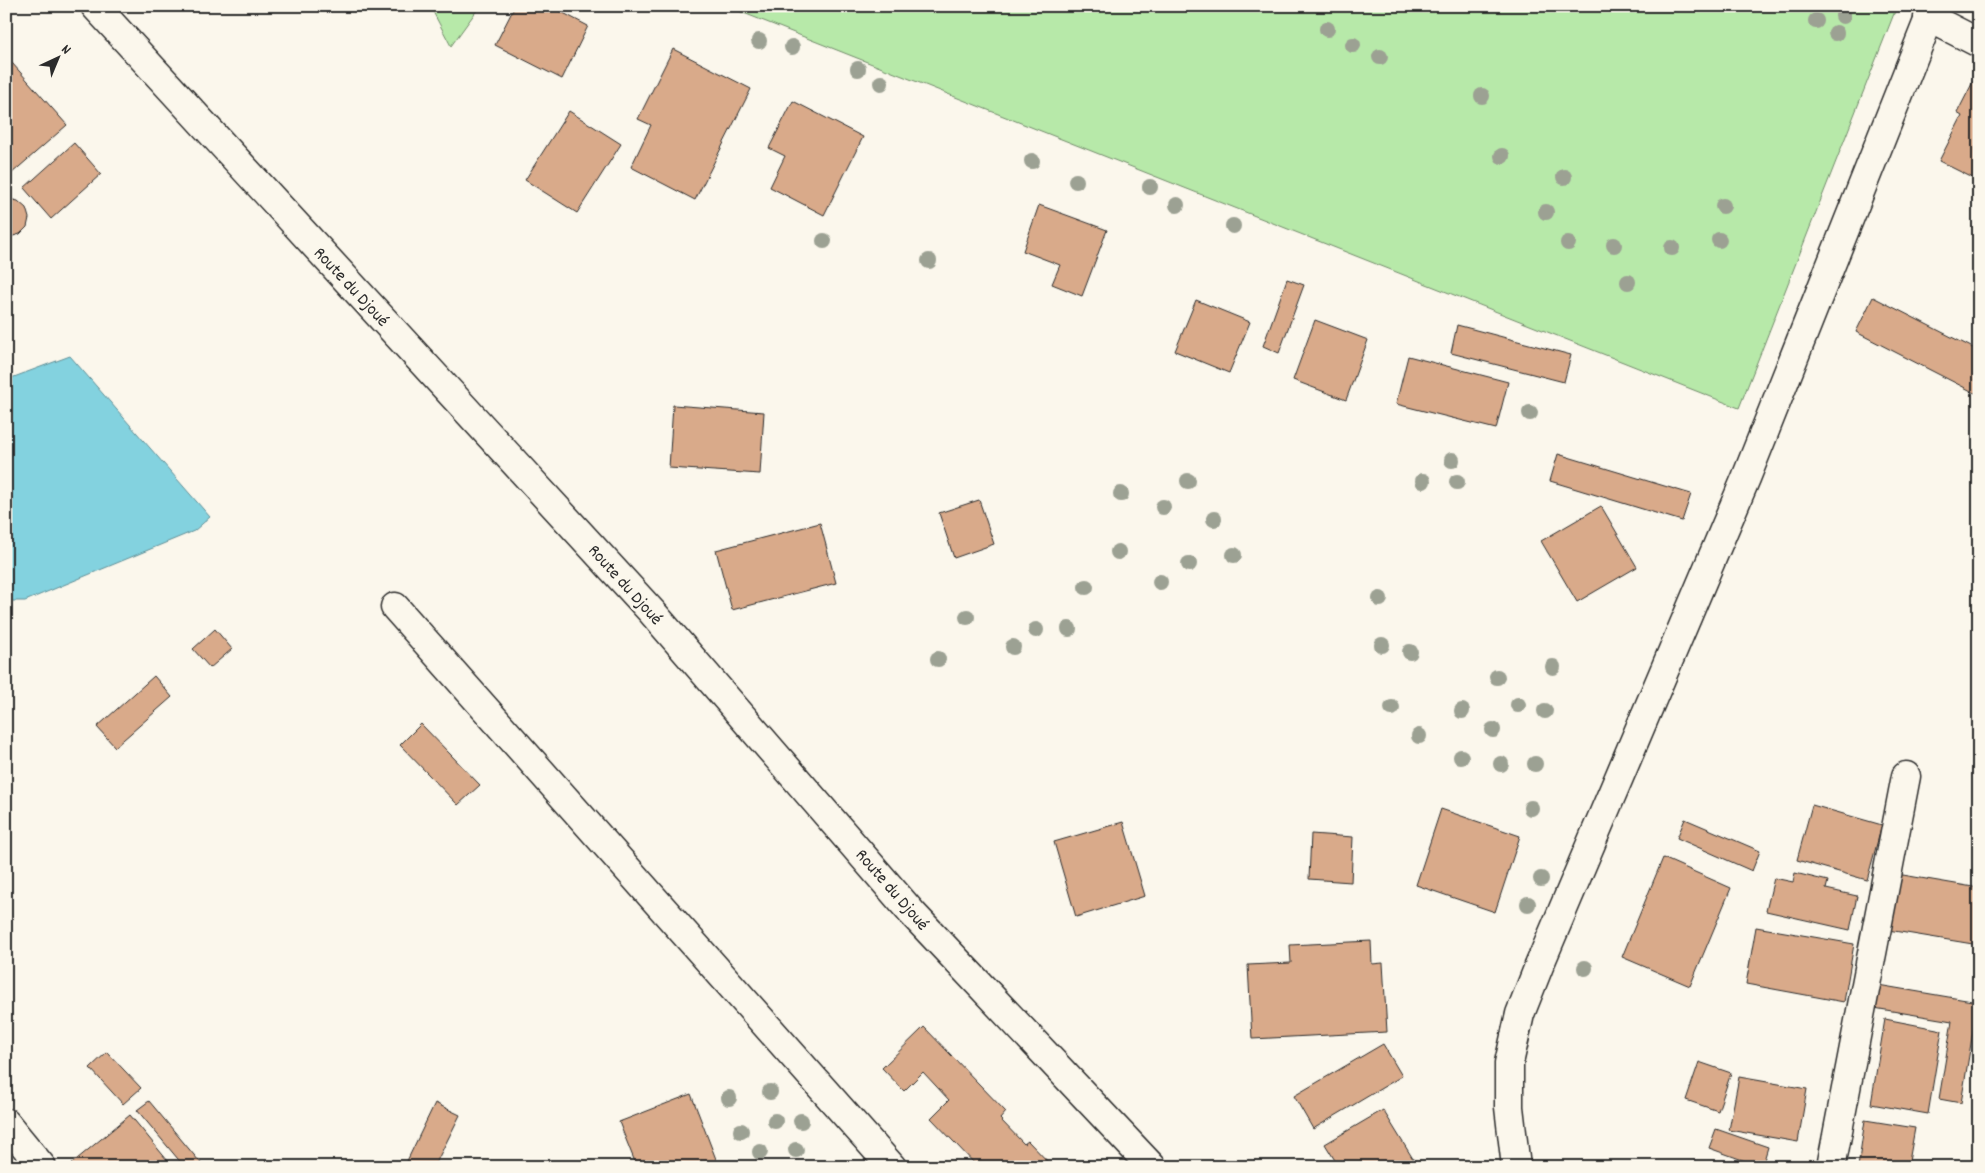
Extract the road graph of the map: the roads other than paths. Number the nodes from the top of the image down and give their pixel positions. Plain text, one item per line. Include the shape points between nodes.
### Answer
1 (95, 6) edge
2 (1931, 12) edge
3 (1979, 43) edge
4 (395, 607) dead end
5 (1906, 776) dead end
6 (6, 1123) edge
7 (42, 1167) edge
8 (892, 1167) edge
9 (1152, 1167) edge
10 (1516, 1167) edge
11 (1831, 1167) edge

1 - 9 main road, Route du Djoué via 652,612 912,913
2 - 3 main road
2 - 10 main road via 1746,478 1520,1014 1509,1063 1509,1107
4 - 8 main road
5 - 11 main road
6 - 7 main road

